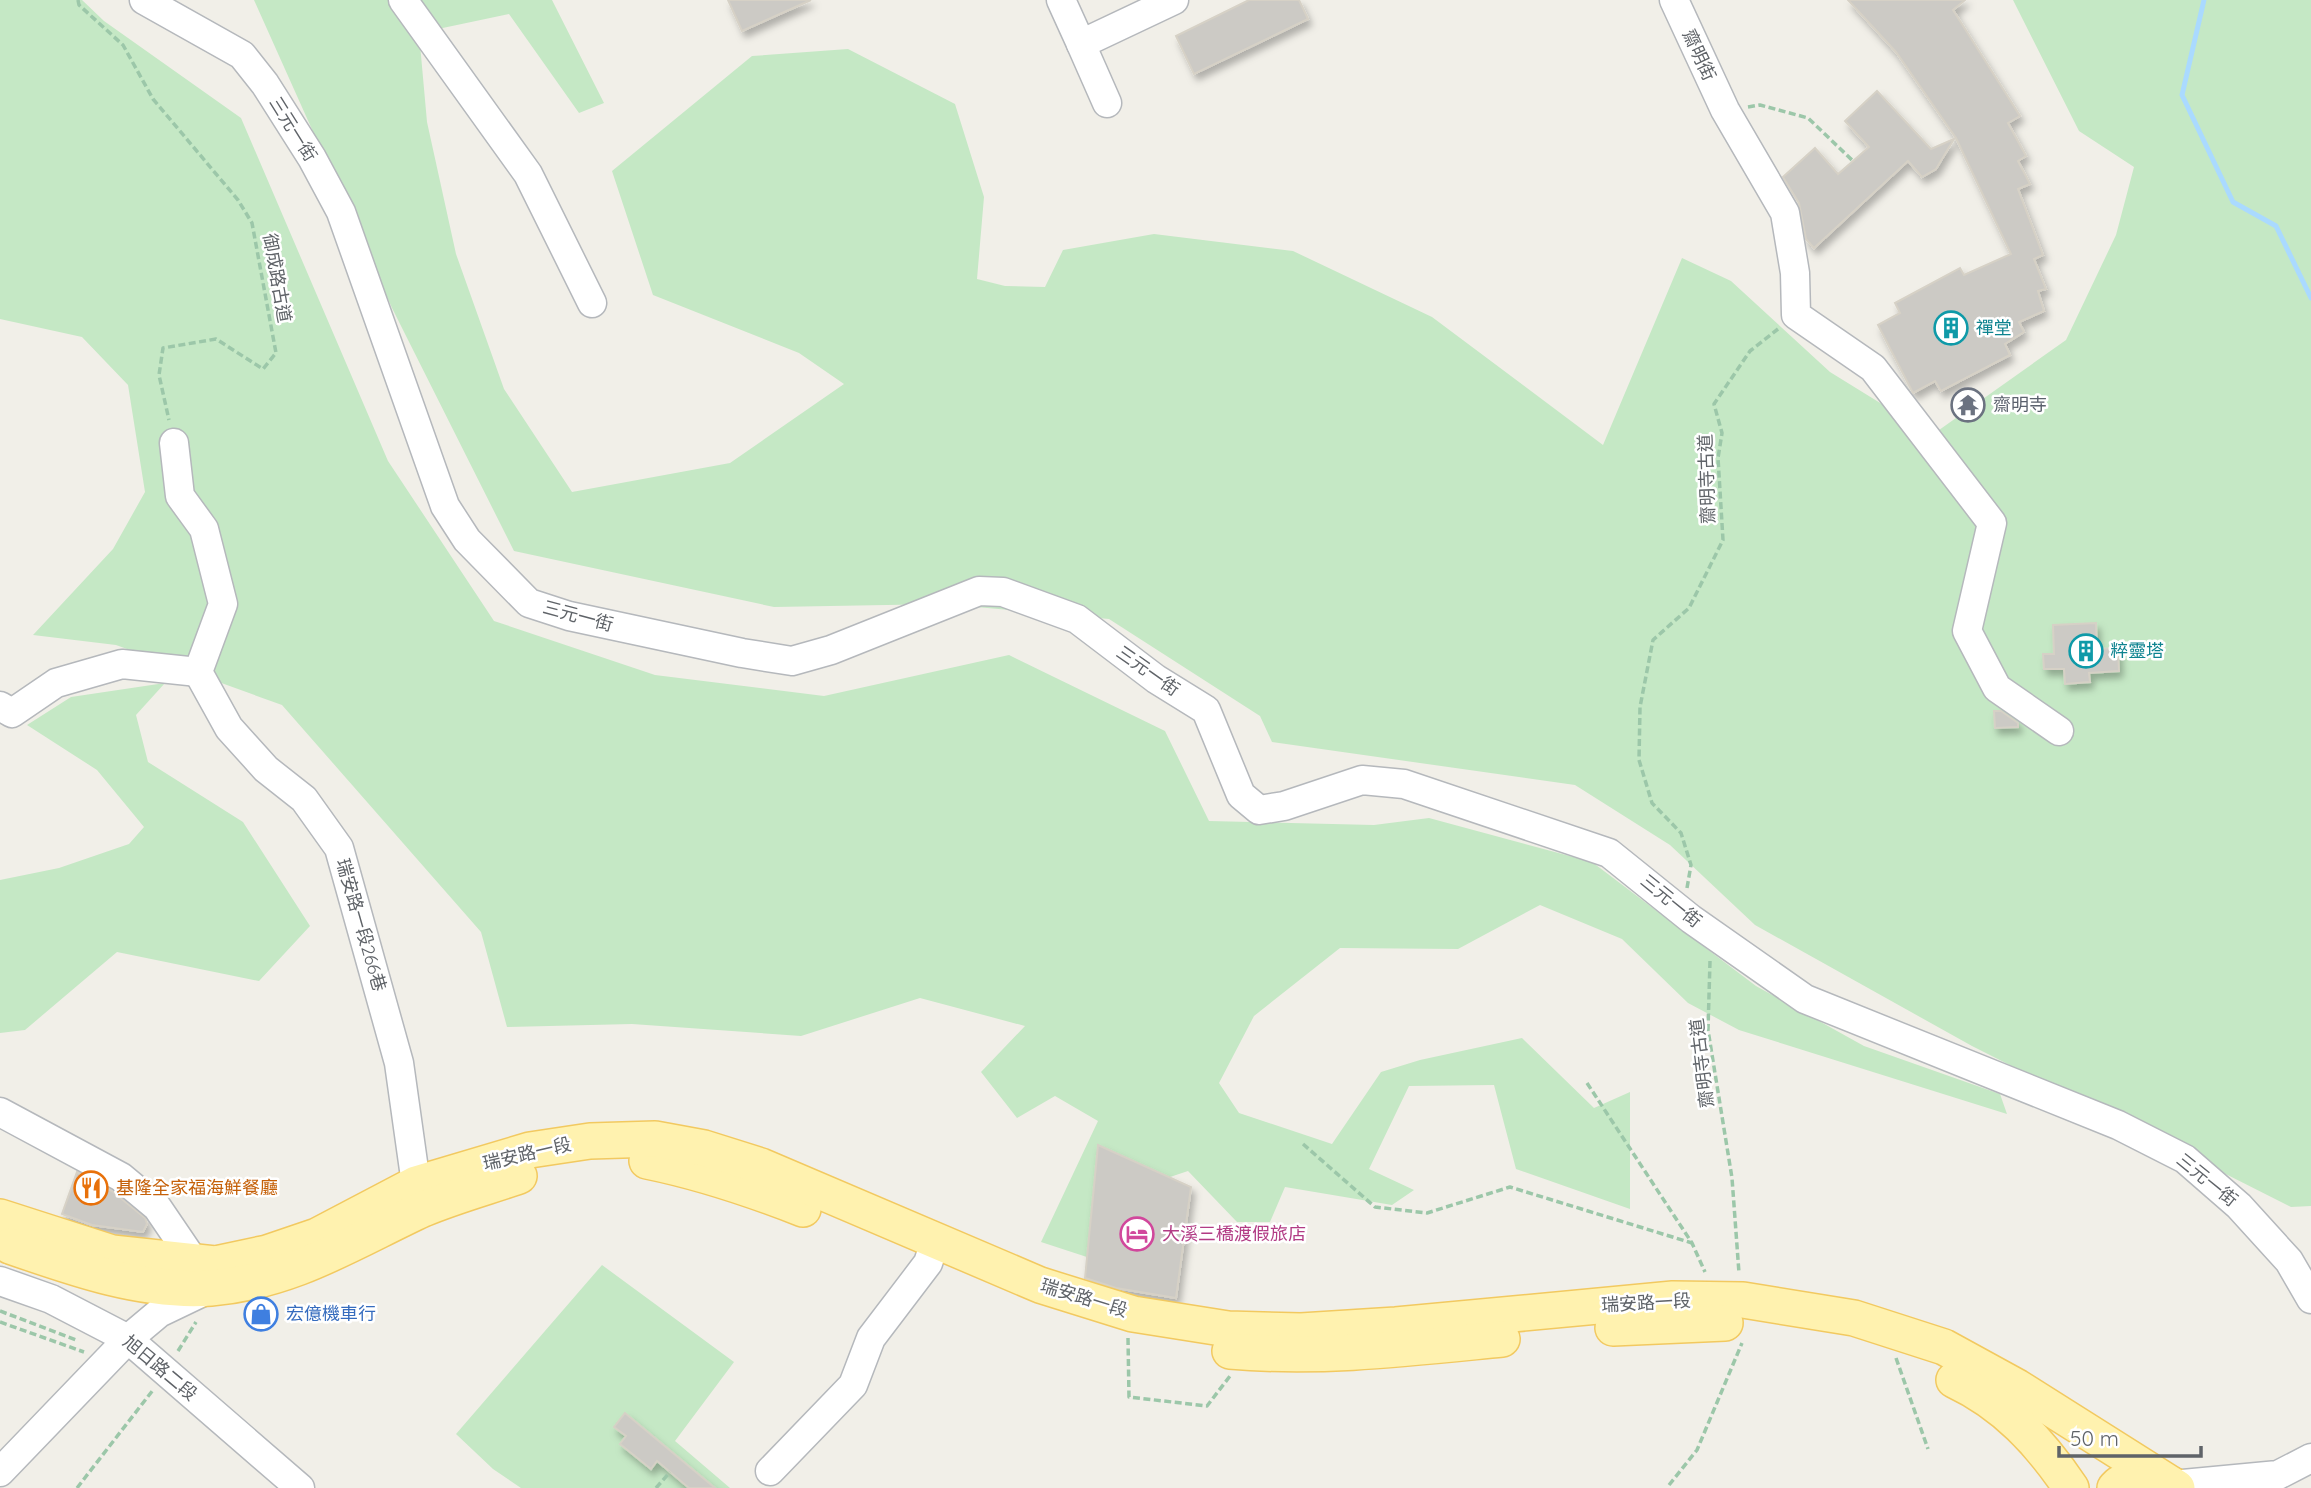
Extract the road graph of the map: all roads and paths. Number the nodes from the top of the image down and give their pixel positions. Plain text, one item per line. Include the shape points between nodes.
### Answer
1 (78, 0) edge
2 (144, 0) edge
3 (403, 0) edge
4 (1060, 0) edge
5 (1174, 0) edge
6 (1674, 0) edge
7 (1082, 44) junction
8 (1107, 103) dead end
9 (1725, 110) junction
10 (1853, 161) dead end
11 (592, 303) dead end
12 (1796, 315) junction
13 (174, 443) joint
14 (198, 672) junction
15 (0, 706) edge
16 (2059, 731) dead end
17 (1691, 919) junction
18 (1587, 1083) dead end
19 (0, 1112) edge
20 (1303, 1144) dead end
21 (416, 1184) junction
22 (0, 1217) edge
23 (0, 1243) edge
24 (1692, 1243) junction
25 (931, 1253) junction
26 (200, 1274) junction
27 (0, 1281) edge
28 (2311, 1299) edge
29 (1737, 1308) junction
30 (0, 1311) edge
31 (0, 1322) edge
32 (1128, 1336) junction
33 (115, 1351) junction
34 (1249, 1353) junction
35 (1895, 1356) junction
36 (153, 1382) junction
37 (162, 1401) dead end
38 (1928, 1449) dead end
39 (2311, 1458) edge
40 (770, 1471) dead end
41 (0, 1472) edge
42 (670, 1472) dead end
43 (2279, 1481) edge
44 (1670, 1485) dead end
45 (2174, 1486) edge
46 (77, 1488) edge
47 (300, 1488) edge
48 (656, 1488) edge
49 (2071, 1488) edge
50 (2115, 1488) edge

1 - 13 path, 御成路古道 via 123,45 153,99 253,223 276,353 263,369 216,339 163,348 159,375
2 - 17 street, 三元一街 via 242,55 265,84 341,212 445,506 467,540 529,603 569,616 792,661 979,592 1003,593 1077,619 1156,680 1206,710 1241,795 1259,810 1362,780 1404,784 1609,853
3 - 11 street via 528,174
4 - 7 street
5 - 7 street
6 - 9 street, 齋明街
7 - 8 street
9 - 10 path via 1760,105 1808,118
9 - 12 street, 齋明街 via 1785,213 1795,273
12 - 16 street via 1873,368 1992,523 1967,631 1997,688
12 - 17 path, 齋明寺古道 via 1750,351 1714,404 1722,432 1718,458 1723,540 1689,608 1653,640 1645,671 1639,760 1652,803 1681,833 1690,865
13 - 14 street via 180,496 204,529 223,604
14 - 15 street via 122,664 56,683 12,713
14 - 21 street, 瑞安路一段266巷 via 229,728 266,769 304,799 339,848 399,1063
17 - 28 street, 三元一街 via 1805,999 2118,1125 2185,1159 2239,1206 2289,1261
17 - 29 path, 齋明寺古道 via 1710,962 1708,1030 1732,1178
18 - 24 path
19 - 26 street via 121,1177 157,1207
20 - 24 path via 1375,1207 1427,1213 1510,1187
21 - 25 main road, 瑞安路一段 via 530,1150 590,1141 655,1139 761,1166
21 - 26 main road, 瑞安路一段 via 317,1236
22 - 26 main road, 瑞安路一段 via 112,1253
23 - 26 main road, 瑞安路一段 via 81,1271
24 - 29 path
25 - 26 main road, 瑞安路一段 via 740,1185 639,1160 522,1175 425,1208 327,1259 279,1276
25 - 29 main road, 瑞安路一段 via 1133,1314 1228,1329 1301,1331 1673,1299
25 - 32 main road, 瑞安路一段 via 1027,1305
25 - 40 street via 871,1338 853,1385
26 - 33 street
26 - 36 path via 202,1312
27 - 33 street, 旭日路二段 via 51,1299
29 - 34 main road, 瑞安路一段 via 1706,1322 1386,1351
29 - 35 main road, 瑞安路一段
29 - 44 path via 1697,1450
29 - 45 main road, 瑞安路一段 via 1854,1318 1944,1347
30 - 33 path
31 - 33 path
32 - 34 main road, 瑞安路一段
32 - 34 path via 1129,1397 1206,1406
33 - 36 street, 旭日路二段
33 - 41 street
35 - 38 path
35 - 49 main road, 瑞安路一段 via 1978,1391 2016,1420
36 - 37 path
36 - 46 path
36 - 47 street, 旭日路二段
39 - 43 street
42 - 48 path
43 - 45 street
45 - 50 main road

